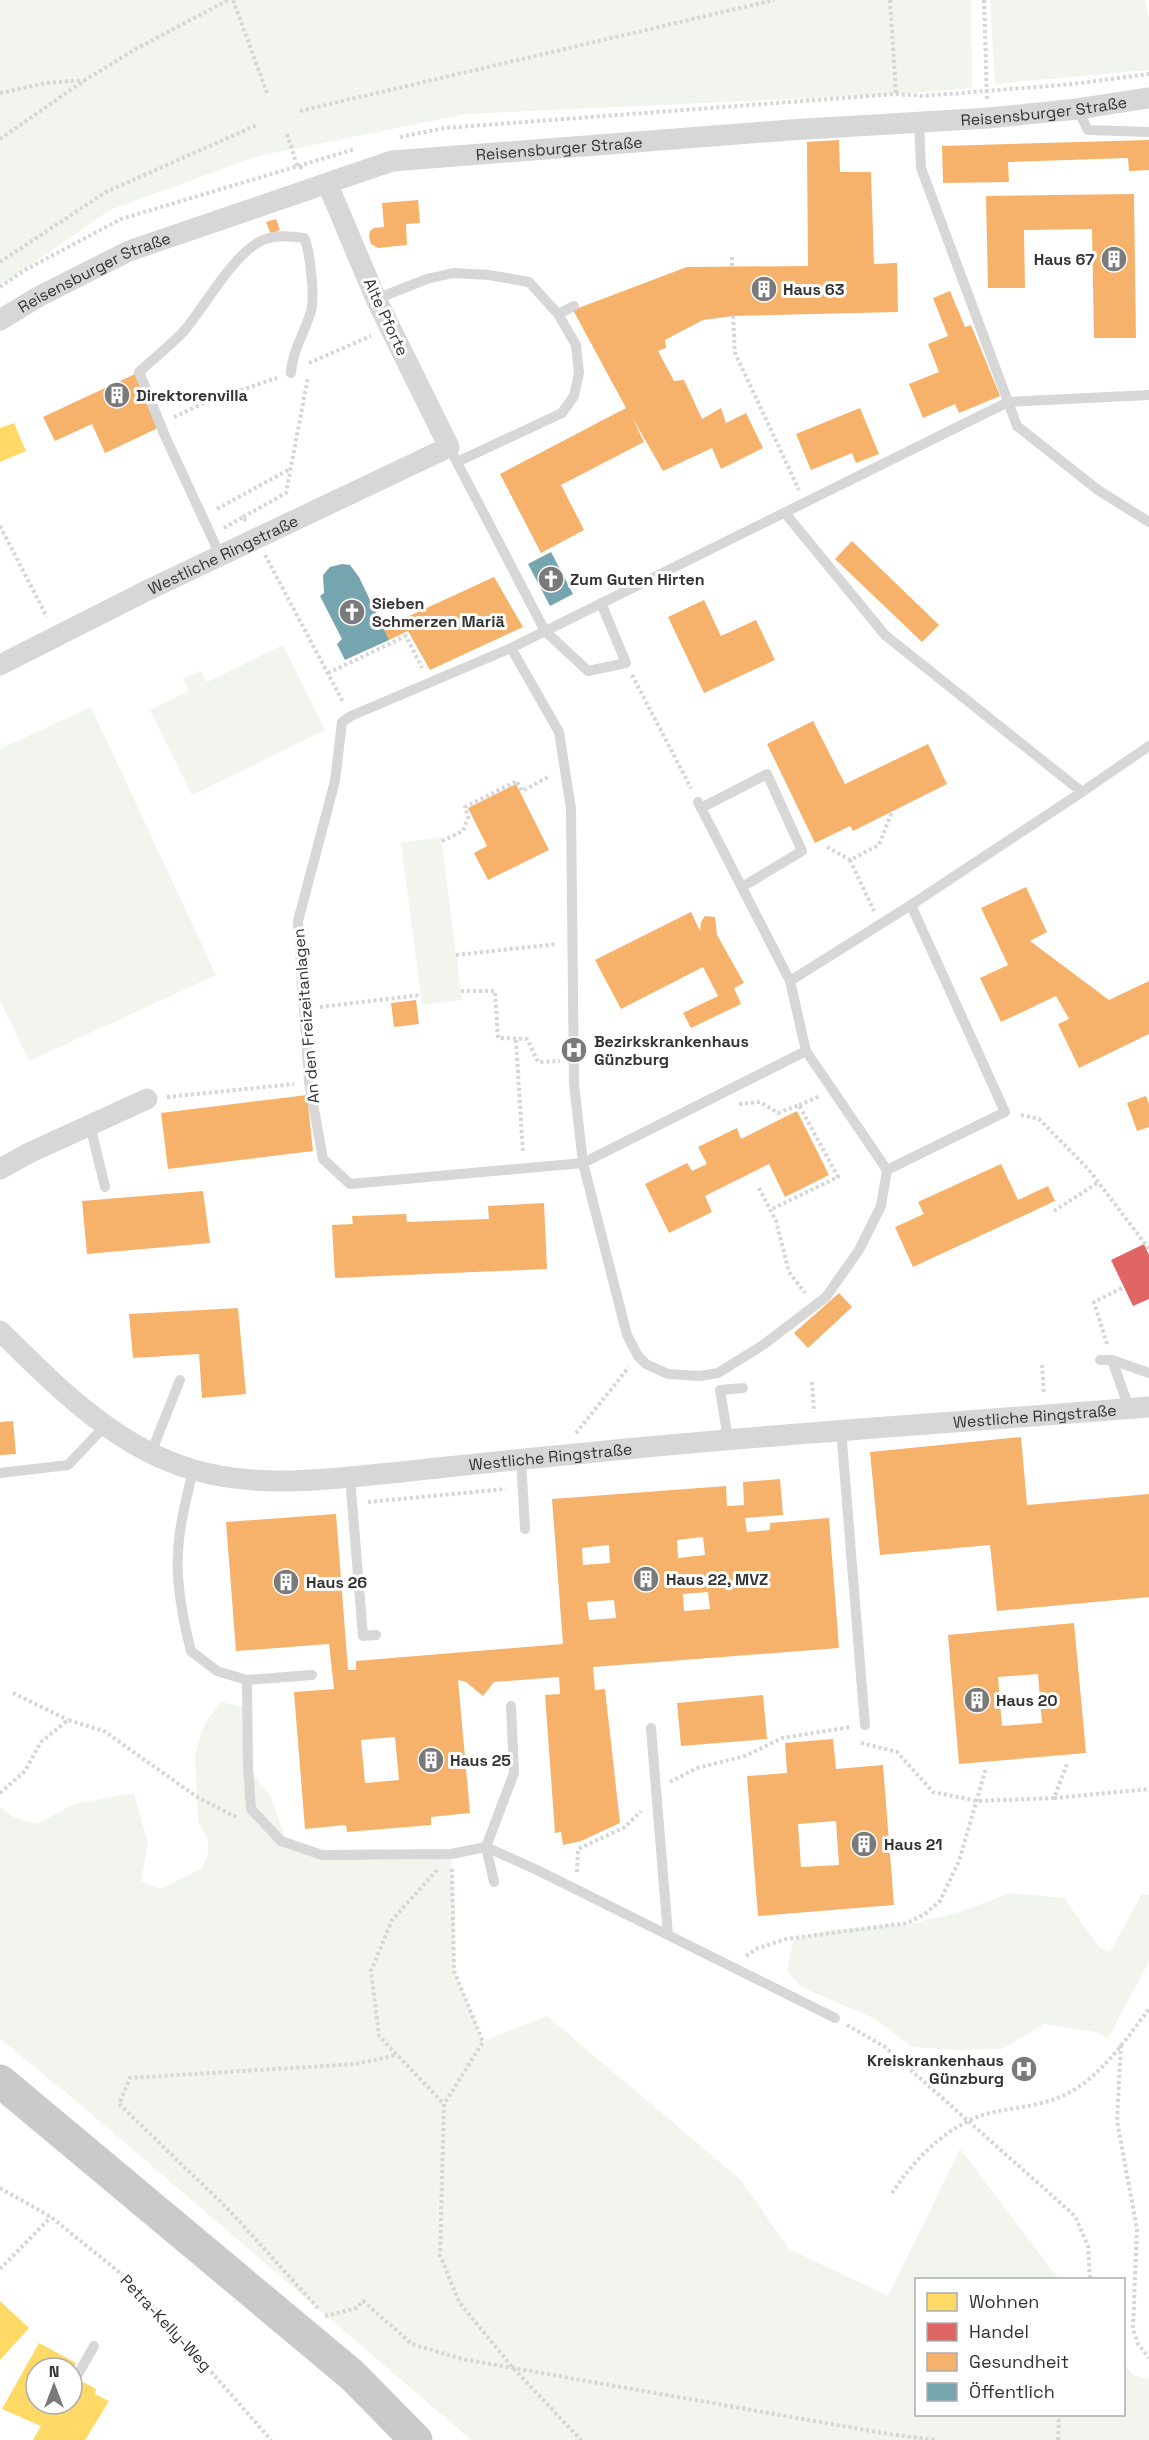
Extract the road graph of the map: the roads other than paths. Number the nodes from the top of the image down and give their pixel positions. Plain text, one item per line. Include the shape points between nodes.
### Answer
1 (1149, 98) edge
2 (1077, 109) junction
3 (919, 123) junction
4 (1149, 132) edge
5 (328, 184) junction
6 (376, 299) junction
7 (574, 306) dead end
8 (558, 314) junction
9 (0, 320) edge
10 (291, 373) road end
11 (1149, 395) edge
12 (1008, 402) junction
13 (453, 455) junction
14 (785, 513) junction
15 (1149, 522) edge
16 (221, 557) junction
17 (601, 603) junction
18 (545, 630) junction
19 (512, 648) junction
20 (0, 665) edge
21 (1149, 746) edge
22 (1082, 792) junction
23 (742, 887) junction
24 (911, 905) junction
25 (790, 981) junction
26 (806, 1051) junction
27 (147, 1099) road end
28 (90, 1125) junction
29 (583, 1162) junction
30 (0, 1169) edge
31 (887, 1170) junction
32 (105, 1187) dead end
33 (0, 1331) edge
34 (1112, 1359) junction
35 (1100, 1360) dead end
36 (1149, 1374) edge
37 (180, 1380) dead end
38 (743, 1388) dead end
39 (1139, 1407) edge
40 (106, 1425) junction
41 (841, 1429) junction
42 (728, 1439) junction
43 (151, 1453) junction
44 (521, 1459) junction
45 (193, 1470) junction
46 (0, 1473) edge
47 (350, 1477) junction
48 (525, 1529) dead end
49 (376, 1635) dead end
50 (312, 1675) dead end
51 (247, 1680) junction
52 (512, 1706) dead end
53 (865, 1725) road end
54 (651, 1728) dead end
55 (486, 1847) junction
56 (494, 1882) dead end
57 (668, 1935) junction
58 (835, 2018) road end
59 (0, 2081) edge
60 (94, 2346) dead end
61 (84, 2364) edge
62 (416, 2440) edge

1 - 2 street, Reisensburger Straße
2 - 3 street, Reisensburger Straße
2 - 4 lane via 1088,130
3 - 5 street, Reisensburger Straße via 790,129 392,161
3 - 12 lane via 921,168
5 - 6 street, Alte Pforte
5 - 9 street, Reisensburger Straße via 129,251
6 - 8 lane via 453,273 489,275 529,282
6 - 13 street, Alte Pforte
7 - 8 lane
8 - 13 lane via 576,345 579,373 574,396 562,412
10 - 16 lane via 312,309 309,248 304,238 292,236 263,240 251,248 226,274 183,332 139,372
11 - 12 lane
12 - 14 lane
12 - 15 lane via 1017,426 1098,490
13 - 16 street, Westliche Ringstraße
13 - 18 lane
14 - 17 lane
14 - 22 lane via 885,635
16 - 20 street, Westliche Ringstraße
17 - 18 lane
17 - 18 lane via 626,663 588,671
18 - 19 lane
19 - 29 lane via 559,732 571,809 573,1060
19 - 29 lane, An den Freizeitanlagen via 342,722 334,781 298,921 309,1082 323,1159 351,1184
21 - 22 lane
22 - 24 lane
23 - 23 lane via 699,805 767,774 802,851
23 - 25 lane
24 - 25 lane
24 - 31 lane via 1005,1112
25 - 26 lane
26 - 29 lane
26 - 31 lane
27 - 28 street
28 - 30 street
28 - 32 lane
29 - 31 lane via 627,1335 638,1356 668,1374 700,1376 718,1373 763,1346 826,1298 859,1250 880,1206
33 - 40 street, Westliche Ringstraße via 63,1393
34 - 35 lane
34 - 36 lane
34 - 39 lane
37 - 43 lane
38 - 42 lane via 720,1390
39 - 41 street, Westliche Ringstraße
40 - 43 street, Westliche Ringstraße
40 - 46 lane via 68,1465
41 - 42 street, Westliche Ringstraße
41 - 53 lane
42 - 44 street, Westliche Ringstraße
43 - 45 street, Westliche Ringstraße
44 - 47 street, Westliche Ringstraße
44 - 48 lane
45 - 47 street, Westliche Ringstraße via 276,1481
45 - 51 lane via 177,1555 190,1651 217,1671
47 - 49 lane via 363,1636
50 - 51 lane
51 - 55 lane via 251,1809 281,1841 322,1855 451,1854
52 - 55 lane via 514,1773
54 - 57 lane
55 - 56 lane
55 - 57 lane
57 - 58 lane
59 - 62 main road via 352,2375
60 - 61 lane

